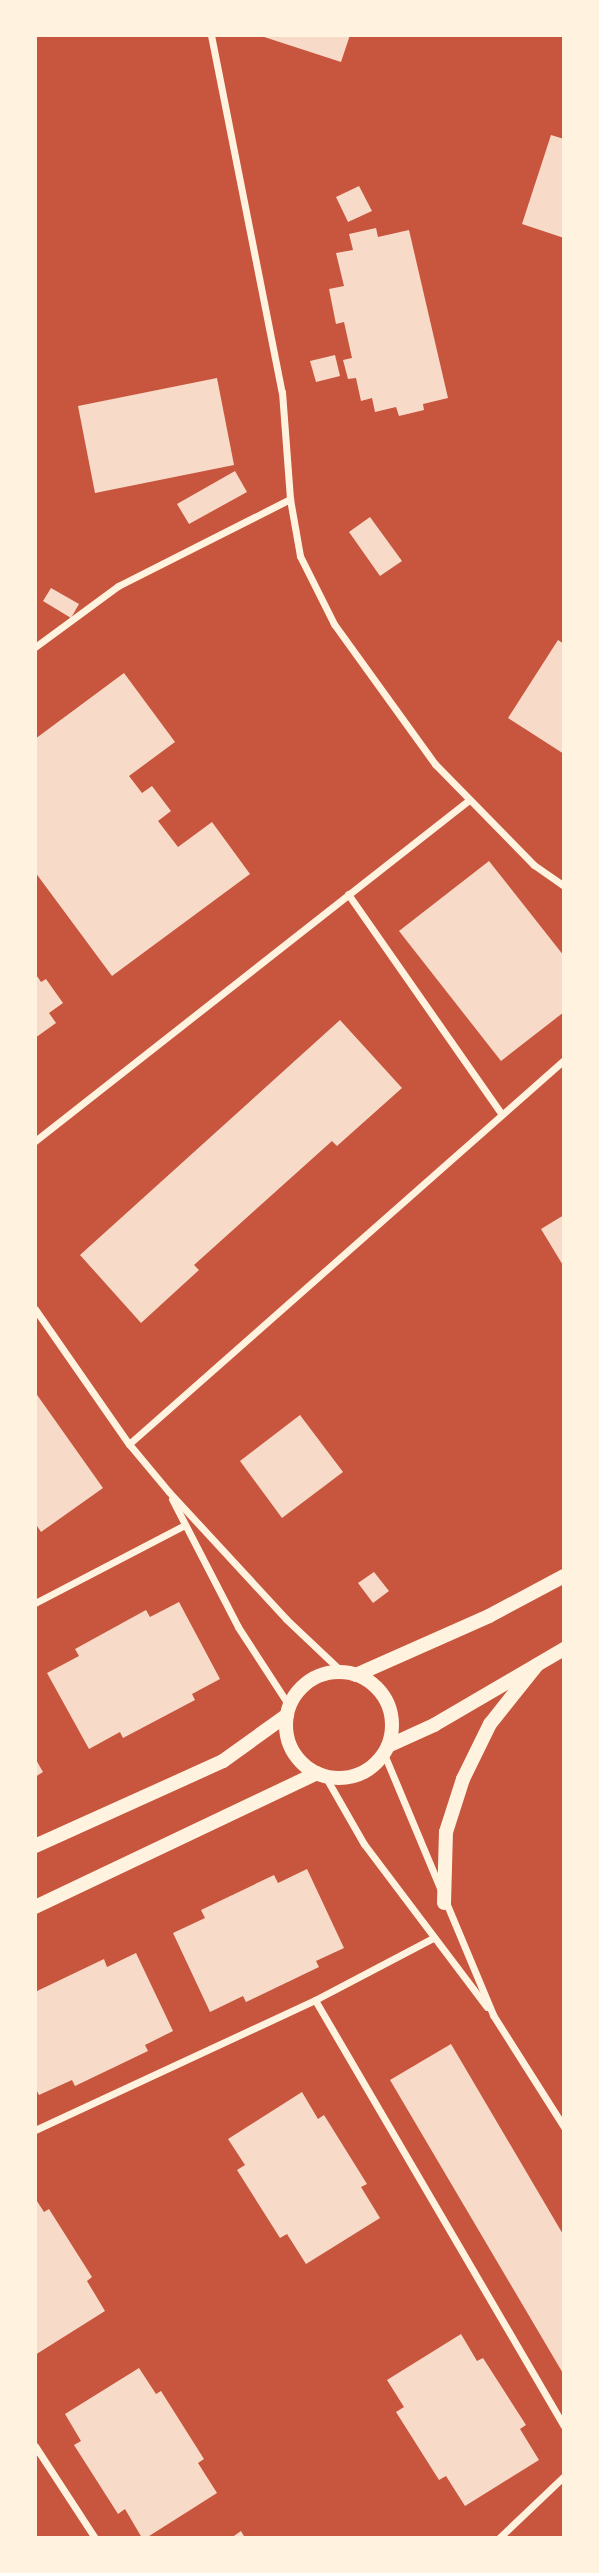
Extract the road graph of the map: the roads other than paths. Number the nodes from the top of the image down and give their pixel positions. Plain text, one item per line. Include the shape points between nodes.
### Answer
1 (211, 35) edge
2 (289, 499) junction
3 (35, 647) edge
4 (469, 800) junction
5 (564, 886) edge
6 (348, 894) junction
7 (564, 1060) edge
8 (502, 1115) junction
9 (35, 1140) edge
10 (35, 1309) edge
11 (129, 1444) junction
12 (169, 1492) junction
13 (185, 1525) junction
14 (564, 1576) edge
15 (35, 1603) edge
16 (564, 1649) edge
17 (537, 1665) junction
18 (349, 1674) junction
19 (288, 1711) junction
20 (386, 1750) junction
21 (321, 1775) junction
22 (35, 1846) edge
23 (444, 1903) junction
24 (35, 1907) edge
25 (433, 1938) junction
26 (315, 2000) junction
27 (494, 2015) junction
28 (564, 2127) edge
29 (35, 2130) edge
30 (564, 2426) edge
31 (35, 2446) edge
32 (564, 2476) edge
33 (95, 2538) edge
34 (499, 2538) edge

1 - 2 street via 282,393
2 - 3 street via 118,586
2 - 4 street via 300,556 334,624 435,764
4 - 5 street via 534,865
4 - 6 street
6 - 8 street
6 - 9 street
7 - 8 street
8 - 11 street
10 - 11 street
11 - 12 street
12 - 13 street
12 - 18 street via 286,1619
13 - 15 street
13 - 19 street
14 - 18 main road via 489,1616
16 - 17 main road
17 - 20 main road
17 - 23 main road via 490,1724 463,1779 446,1832
18 - 19 main road via 326,1674 310,1681
18 - 20 main road via 374,1686 388,1703 392,1732
19 - 21 main road via 286,1730 296,1755
19 - 22 main road via 223,1761
20 - 21 main road via 358,1775
20 - 23 street
21 - 24 main road
21 - 25 street via 364,1844
23 - 27 street
25 - 26 street
25 - 27 street
26 - 29 street
26 - 30 street
27 - 28 street
31 - 33 street
32 - 34 street

